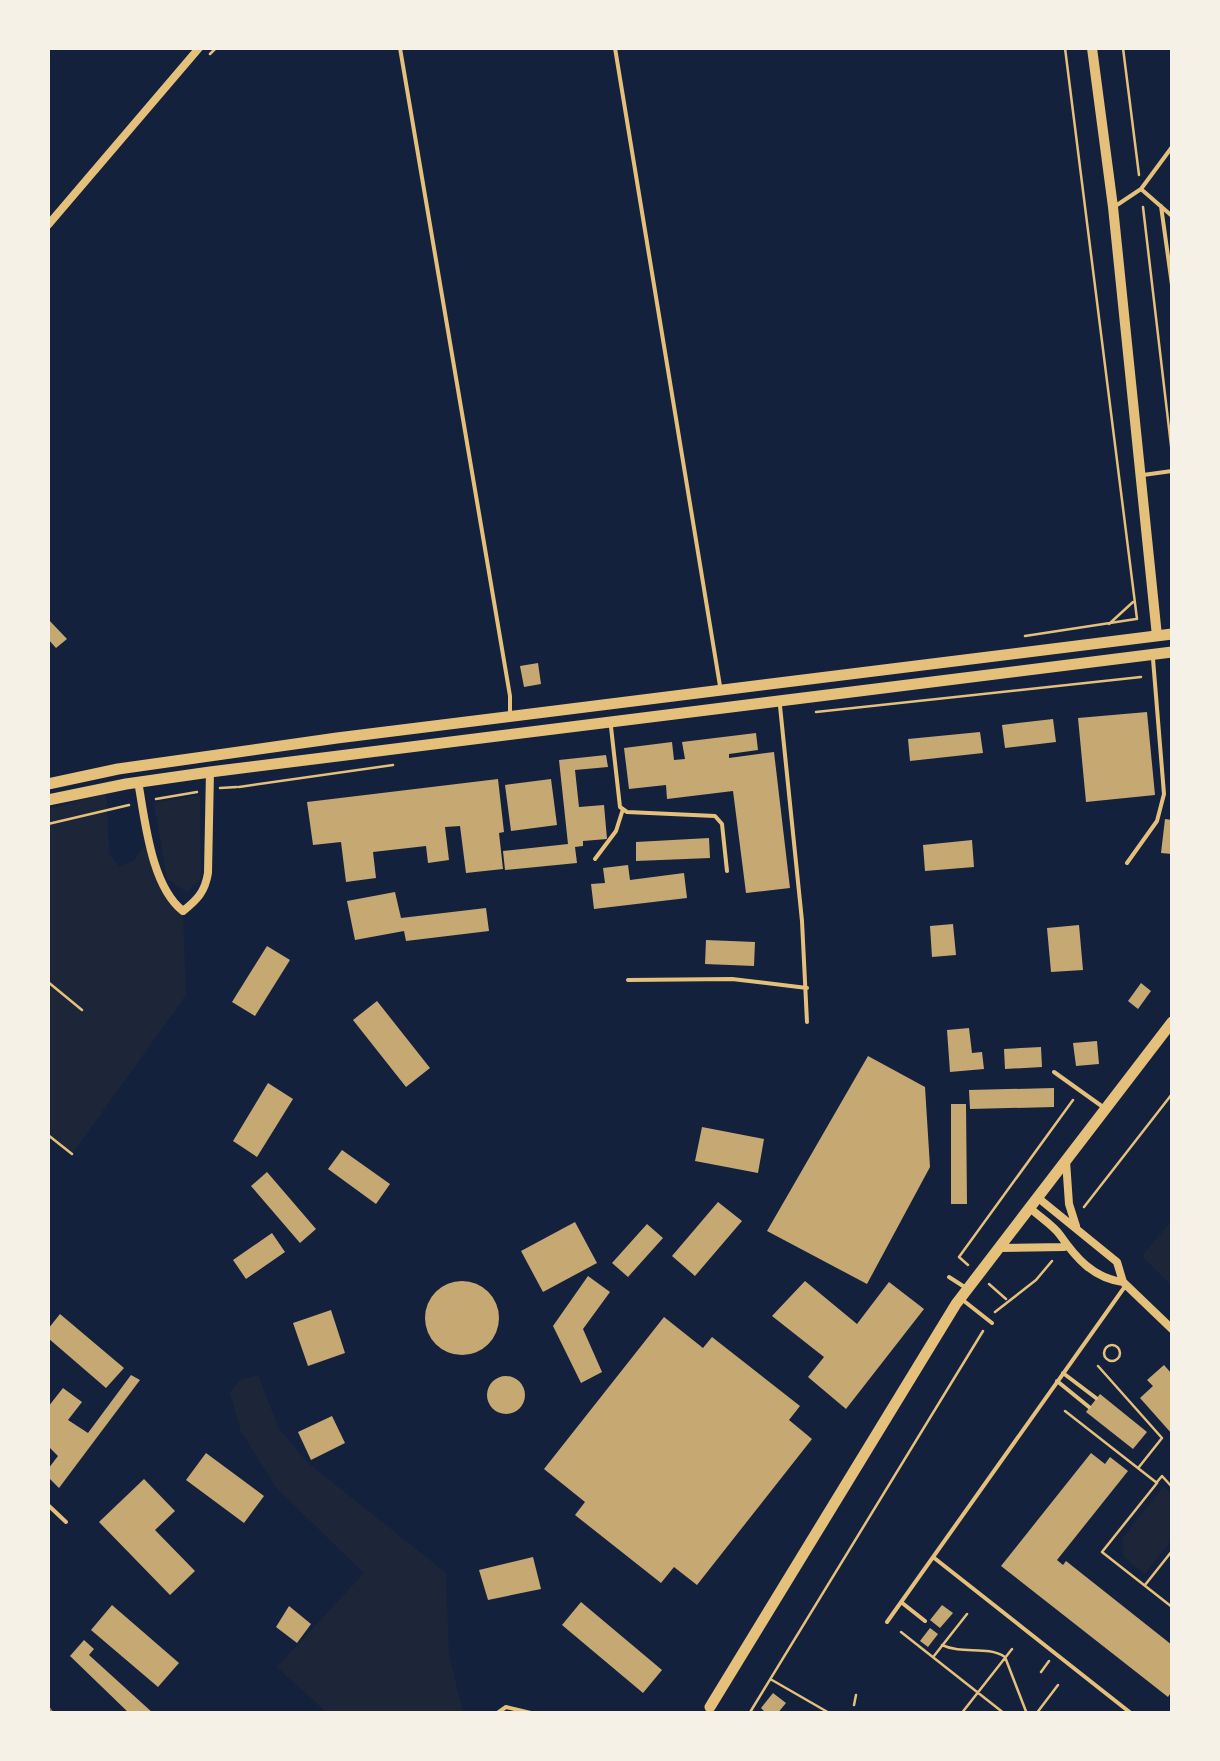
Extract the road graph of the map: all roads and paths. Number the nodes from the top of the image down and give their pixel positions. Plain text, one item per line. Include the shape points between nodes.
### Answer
1 (198, 48) edge
2 (400, 48) edge
3 (614, 48) edge
4 (1065, 48) edge
5 (1092, 48) edge
6 (1123, 48) edge
7 (1172, 147) edge
8 (1141, 188) junction
9 (1161, 206) junction
10 (1113, 207) junction
11 (1172, 216) edge
12 (48, 226) edge
13 (1172, 285) edge
14 (1172, 454) edge
15 (1172, 471) edge
16 (1139, 476) junction
17 (1134, 601) junction
18 (1109, 624) junction
19 (1172, 634) edge
20 (1025, 636) dead end
21 (1157, 636) junction
22 (1172, 652) edge
23 (1152, 654) junction
24 (1154, 676) junction
25 (721, 691) junction
26 (779, 701) junction
27 (781, 716) junction
28 (509, 718) junction
29 (611, 722) junction
30 (208, 757) junction
31 (135, 766) junction
32 (234, 769) junction
33 (210, 772) junction
34 (138, 782) junction
35 (48, 784) edge
36 (212, 789) junction
37 (48, 800) edge
38 (141, 802) junction
39 (624, 809) junction
40 (48, 824) edge
41 (596, 860) dead end
42 (1127, 864) dead end
43 (727, 872) dead end
44 (628, 980) dead end
45 (48, 982) edge
46 (807, 988) junction
47 (82, 1010) dead end
48 (807, 1022) dead end
49 (1172, 1022) edge
50 (1054, 1072) dead end
51 (1080, 1090) junction
52 (1172, 1094) edge
53 (1105, 1109) junction
54 (48, 1135) edge
55 (72, 1154) dead end
56 (1066, 1160) junction
57 (1033, 1202) junction
58 (1079, 1213) dead end
59 (1076, 1226) junction
60 (1064, 1247) junction
61 (998, 1248) junction
62 (959, 1256) dead end
63 (1056, 1256) dead end
64 (948, 1277) dead end
65 (1124, 1283) junction
66 (964, 1293) junction
67 (991, 1322) junction
68 (1172, 1329) edge
69 (1098, 1366) dead end
70 (1063, 1373) junction
71 (1057, 1382) junction
72 (1096, 1398) dead end
73 (1089, 1407) dead end
74 (1065, 1411) dead end
75 (1138, 1468) junction
76 (1156, 1483) junction
77 (1172, 1487) edge
78 (48, 1504) edge
79 (66, 1522) dead end
80 (1172, 1550) edge
81 (933, 1557) junction
82 (1145, 1586) junction
83 (901, 1602) junction
84 (1172, 1608) edge
85 (968, 1614) dead end
86 (925, 1621) dead end
87 (887, 1622) dead end
88 (901, 1632) dead end
89 (942, 1646) junction
90 (1012, 1649) dead end
91 (933, 1657) junction
92 (1005, 1657) junction
93 (1051, 1659) dead end
94 (1041, 1672) dead end
95 (772, 1680) junction
96 (1058, 1685) dead end
97 (978, 1692) junction
98 (710, 1707) dead end
99 (496, 1714) edge
100 (536, 1714) edge
101 (749, 1714) edge
102 (831, 1714) edge
103 (961, 1714) edge
104 (1004, 1714) edge
105 (1027, 1714) edge
106 (1036, 1714) edge
107 (1132, 1714) edge

1 - 12 street
2 - 28 lane
3 - 25 lane
4 - 17 path
5 - 10 street
6 - 8 path
7 - 8 lane
8 - 9 lane
8 - 10 lane
8 - 14 path
9 - 11 lane
9 - 13 lane
10 - 16 street
15 - 16 lane
16 - 21 street
17 - 18 path
17 - 18 path via 1137,620
18 - 20 path
19 - 21 main road
21 - 25 main road
22 - 23 main road
23 - 24 lane
23 - 26 main road
24 - 27 path
24 - 42 lane via 1164,794 1157,820
25 - 28 main road
26 - 27 lane
26 - 29 main road
27 - 46 lane
28 - 30 main road
29 - 32 main road
29 - 39 lane
30 - 31 main road
30 - 33 street
31 - 34 street
31 - 35 main road
32 - 33 main road
32 - 36 path via 238,787
33 - 34 main road
33 - 36 street
34 - 37 main road
34 - 38 street
36 - 38 path
36 - 38 street via 206,887 183,911 161,884
38 - 40 path
39 - 41 lane
39 - 43 lane via 715,816 722,824
44 - 46 lane via 732,979
45 - 47 path
46 - 48 lane
49 - 53 main road
50 - 51 lane
51 - 53 lane
51 - 62 path
52 - 58 path
53 - 56 main road
54 - 55 path
56 - 57 main road
56 - 59 street
57 - 59 street
57 - 60 street
57 - 61 main road
59 - 65 street via 1116,1262
60 - 61 street
60 - 65 street via 1103,1279
61 - 66 main road
63 - 67 path via 996,1309
64 - 66 lane
65 - 68 street
65 - 70 lane
66 - 67 lane
66 - 98 main road
67 - 95 path
69 - 75 path via 1162,1438
70 - 71 lane
70 - 72 lane
71 - 73 lane
71 - 81 lane
74 - 75 path
75 - 76 path
76 - 77 path via 1162,1476
76 - 82 path via 1102,1552
78 - 79 lane
80 - 82 path
81 - 83 lane
81 - 107 lane
82 - 84 path
83 - 86 lane
83 - 87 lane
85 - 89 path
88 - 91 path
89 - 91 path
89 - 92 path
90 - 92 path
91 - 97 path
92 - 97 path
92 - 105 path
93 - 94 path
95 - 101 path
95 - 102 path
96 - 106 path
97 - 103 path
97 - 104 path
99 - 100 lane via 506,1707

